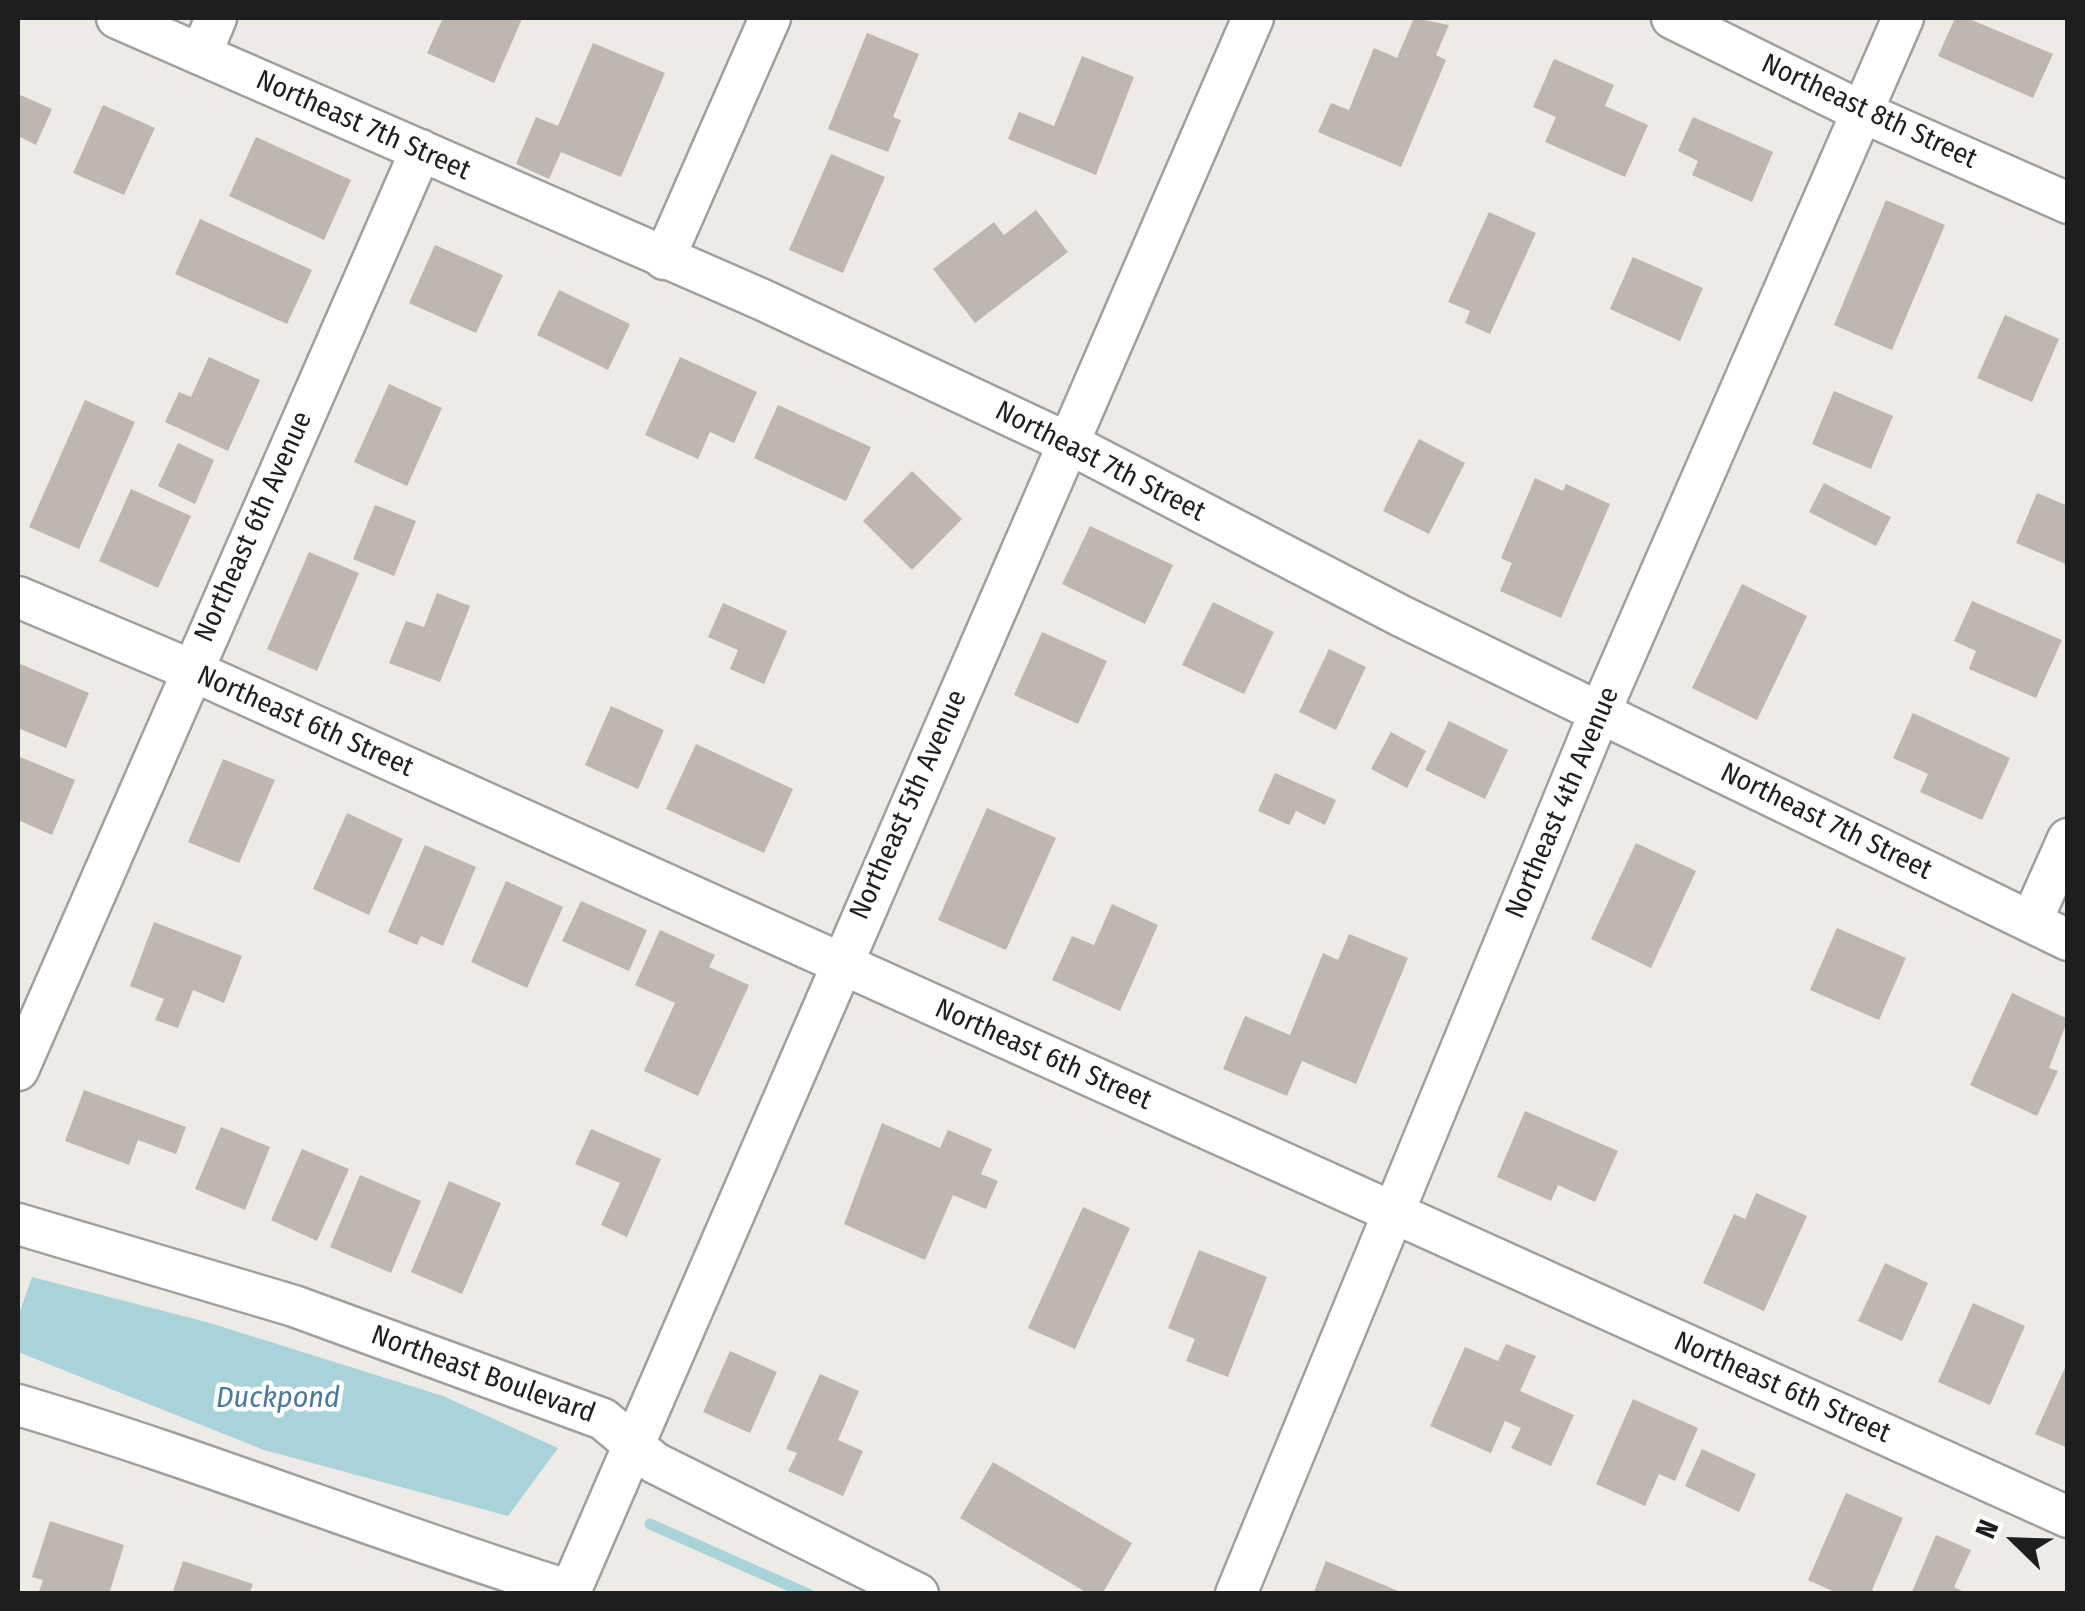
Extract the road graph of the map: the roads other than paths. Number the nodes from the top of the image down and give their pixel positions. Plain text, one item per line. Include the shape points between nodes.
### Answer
1 (118, 18) edge
2 (770, 18) edge
3 (1253, 18) edge
4 (1672, 18) edge
5 (1903, 18) edge
6 (209, 36) edge
7 (1862, 112) junction
8 (421, 150) junction
9 (2068, 203) edge
10 (664, 259) junction
11 (1068, 443) junction
12 (18, 597) edge
13 (192, 670) junction
14 (1600, 712) junction
15 (2068, 838) edge
16 (2032, 922) junction
17 (2068, 940) edge
18 (840, 964) junction
19 (18, 1070) edge
20 (1394, 1212) junction
21 (18, 1224) edge
22 (18, 1405) edge
23 (633, 1444) junction
24 (2068, 1517) edge
25 (569, 1592) edge
26 (918, 1594) edge
27 (1236, 1594) edge

1 - 6 street, Northeast 7th Street
2 - 10 street
3 - 11 street, Northeast 5th Avenue
4 - 7 street, Northeast 8th Street
5 - 7 street, Northeast 4th Avenue
6 - 8 street, Northeast 7th Street
7 - 9 street, Northeast 8th Street
7 - 14 street, Northeast 4th Avenue
8 - 10 street, Northeast 7th Street
8 - 13 street, Northeast 6th Avenue
10 - 11 street, Northeast 7th Street
11 - 14 street, Northeast 7th Street
11 - 18 street, Northeast 5th Avenue
12 - 13 street, Northeast 6th Street
13 - 18 street, Northeast 6th Street
13 - 19 street, Northeast 6th Avenue
14 - 16 street, Northeast 7th Street
14 - 20 street, Northeast 4th Avenue
15 - 16 street
16 - 17 street, Northeast 7th Street
18 - 20 street, Northeast 6th Street
18 - 23 street, Northeast 5th Avenue
20 - 24 street, Northeast 6th Street
20 - 27 street, Northeast 4th Avenue
21 - 23 street, Northeast Boulevard via 294,1306 603,1418
22 - 25 street via 161,1447 368,1527
23 - 25 street, Northeast 5th Avenue
23 - 26 street, Northeast Boulevard via 655,1463

